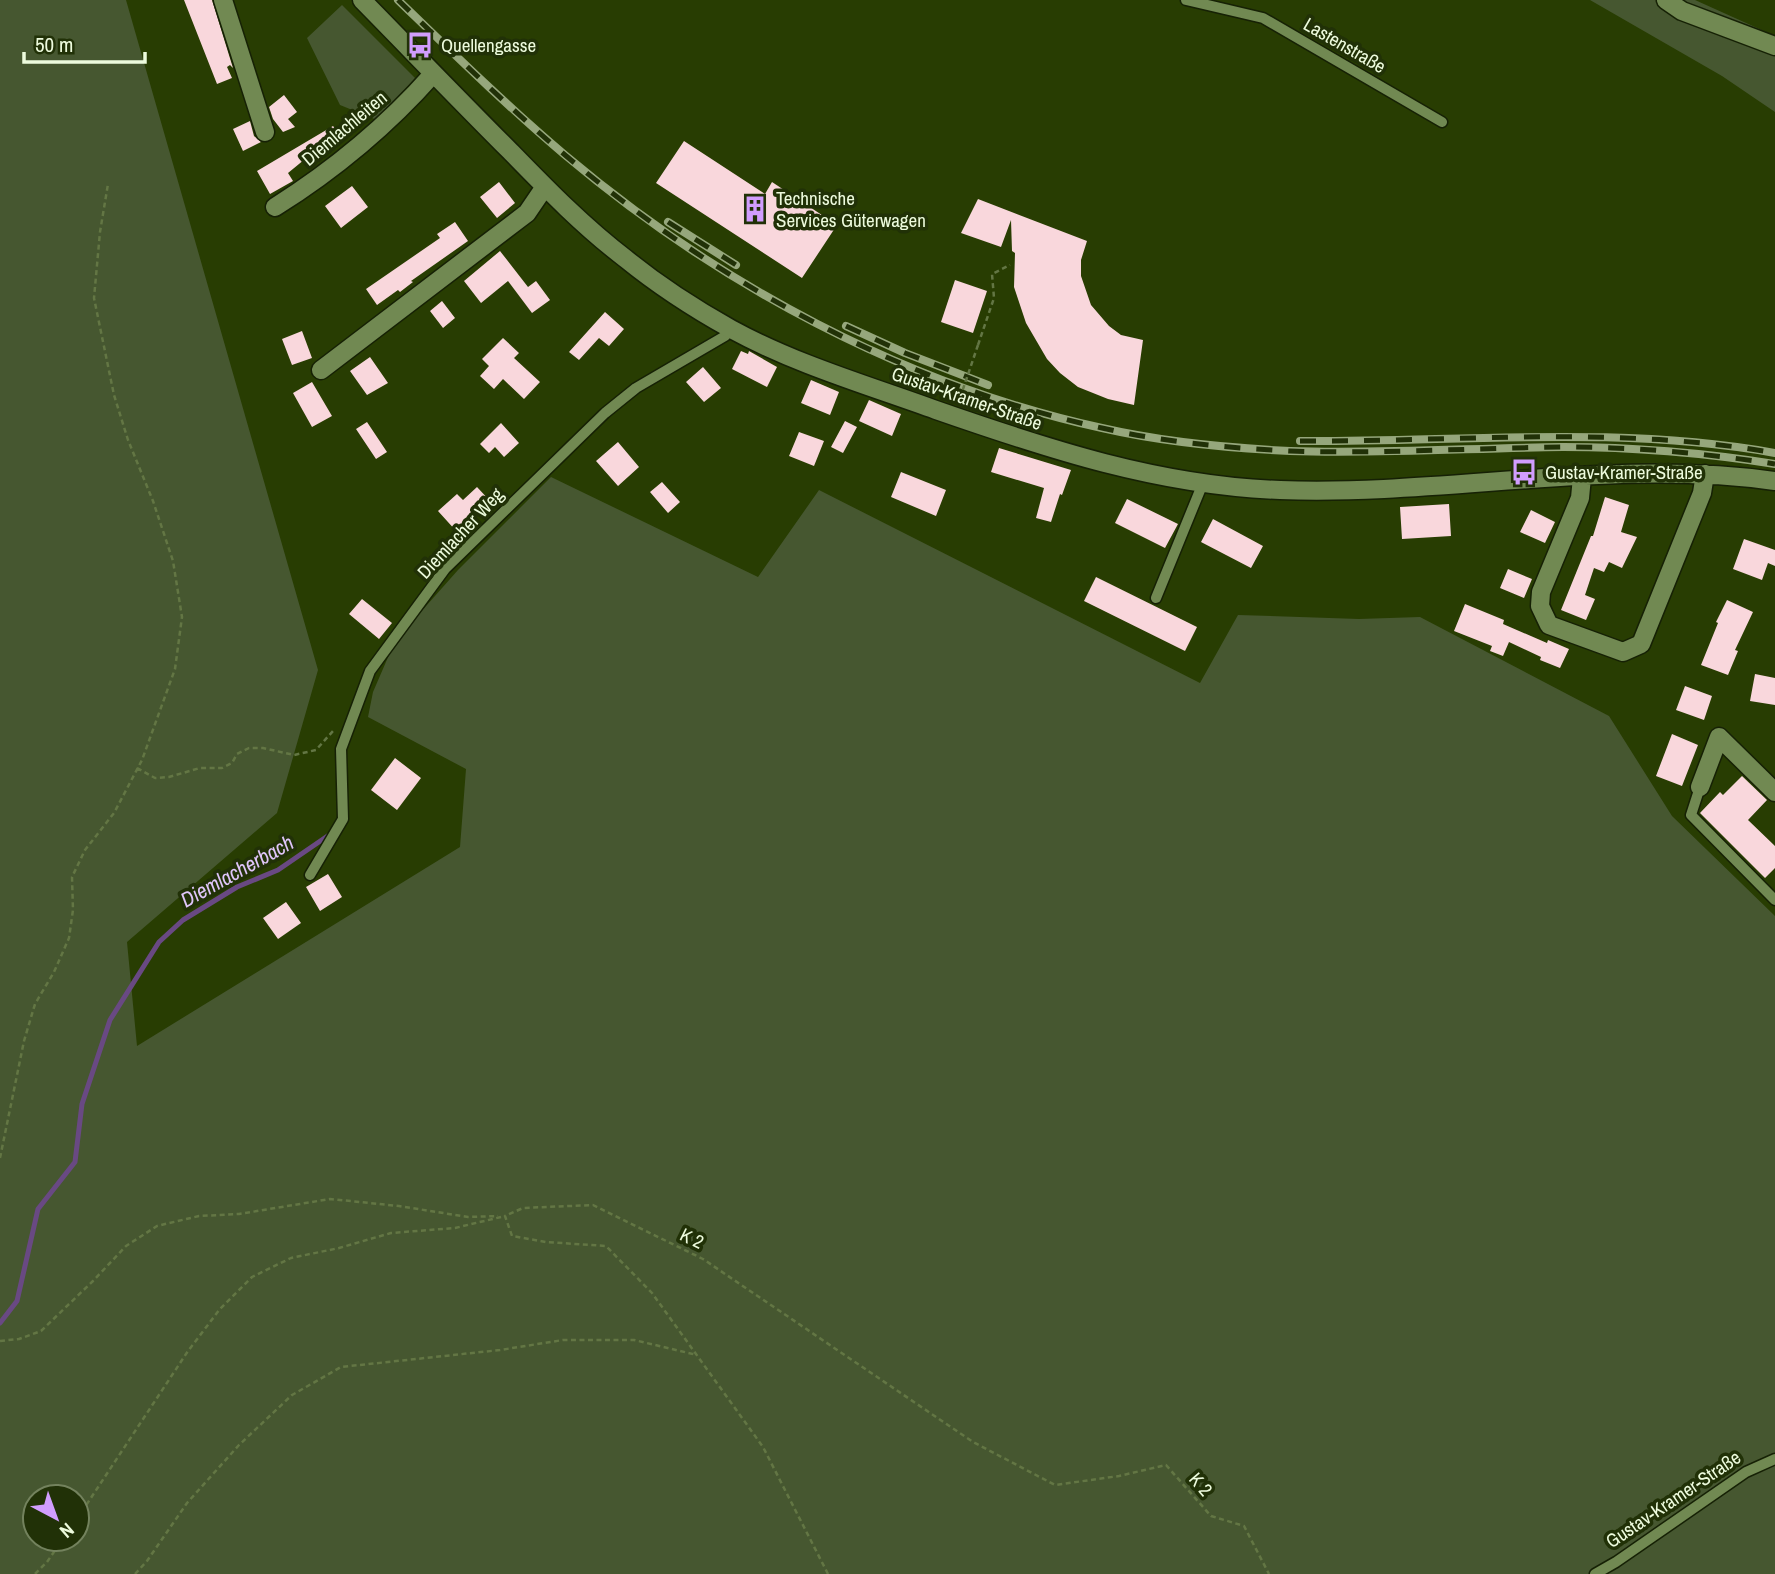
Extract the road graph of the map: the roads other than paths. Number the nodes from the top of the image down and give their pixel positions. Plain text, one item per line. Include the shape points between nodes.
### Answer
1 (223, 0) edge
2 (362, 0) edge
3 (1186, 0) edge
4 (1666, 0) edge
5 (1775, 46) edge
6 (433, 74) junction
7 (1442, 121) dead end
8 (265, 132) dead end
9 (544, 188) junction
10 (275, 207) dead end
11 (731, 329) junction
12 (321, 370) dead end
13 (1705, 474) junction
14 (1582, 477) junction
15 (1775, 481) edge
16 (1203, 483) junction
17 (1156, 598) dead end
18 (1700, 787) joint
19 (1775, 792) edge
20 (310, 875) dead end
21 (1775, 900) edge
22 (1775, 1459) edge
23 (1595, 1574) edge

1 - 8 street
2 - 6 street, Gustav-Kramer-Straße
3 - 7 lane, Lastenstraße via 1264,18
4 - 5 street via 1682,11
6 - 9 street, Gustav-Kramer-Straße
6 - 10 street, Diemlachleiten via 384,126
9 - 11 street, Gustav-Kramer-Straße via 627,261
9 - 12 street via 527,213
11 - 16 street, Gustav-Kramer-Straße via 837,375 1039,445 1107,465
11 - 20 lane, Diemlacher Weg via 636,388 605,413 445,569 370,671 341,749 343,819
13 - 14 street, Gustav-Kramer-Straße
13 - 14 street via 1702,493 1641,644 1623,652 1549,625 1540,606 1580,498
13 - 15 street, Gustav-Kramer-Straße
14 - 16 street, Gustav-Kramer-Straße via 1338,491
16 - 17 lane
18 - 19 street via 1719,737
18 - 21 lane via 1690,815
22 - 23 lane, Gustav-Kramer-Straße via 1746,1472

